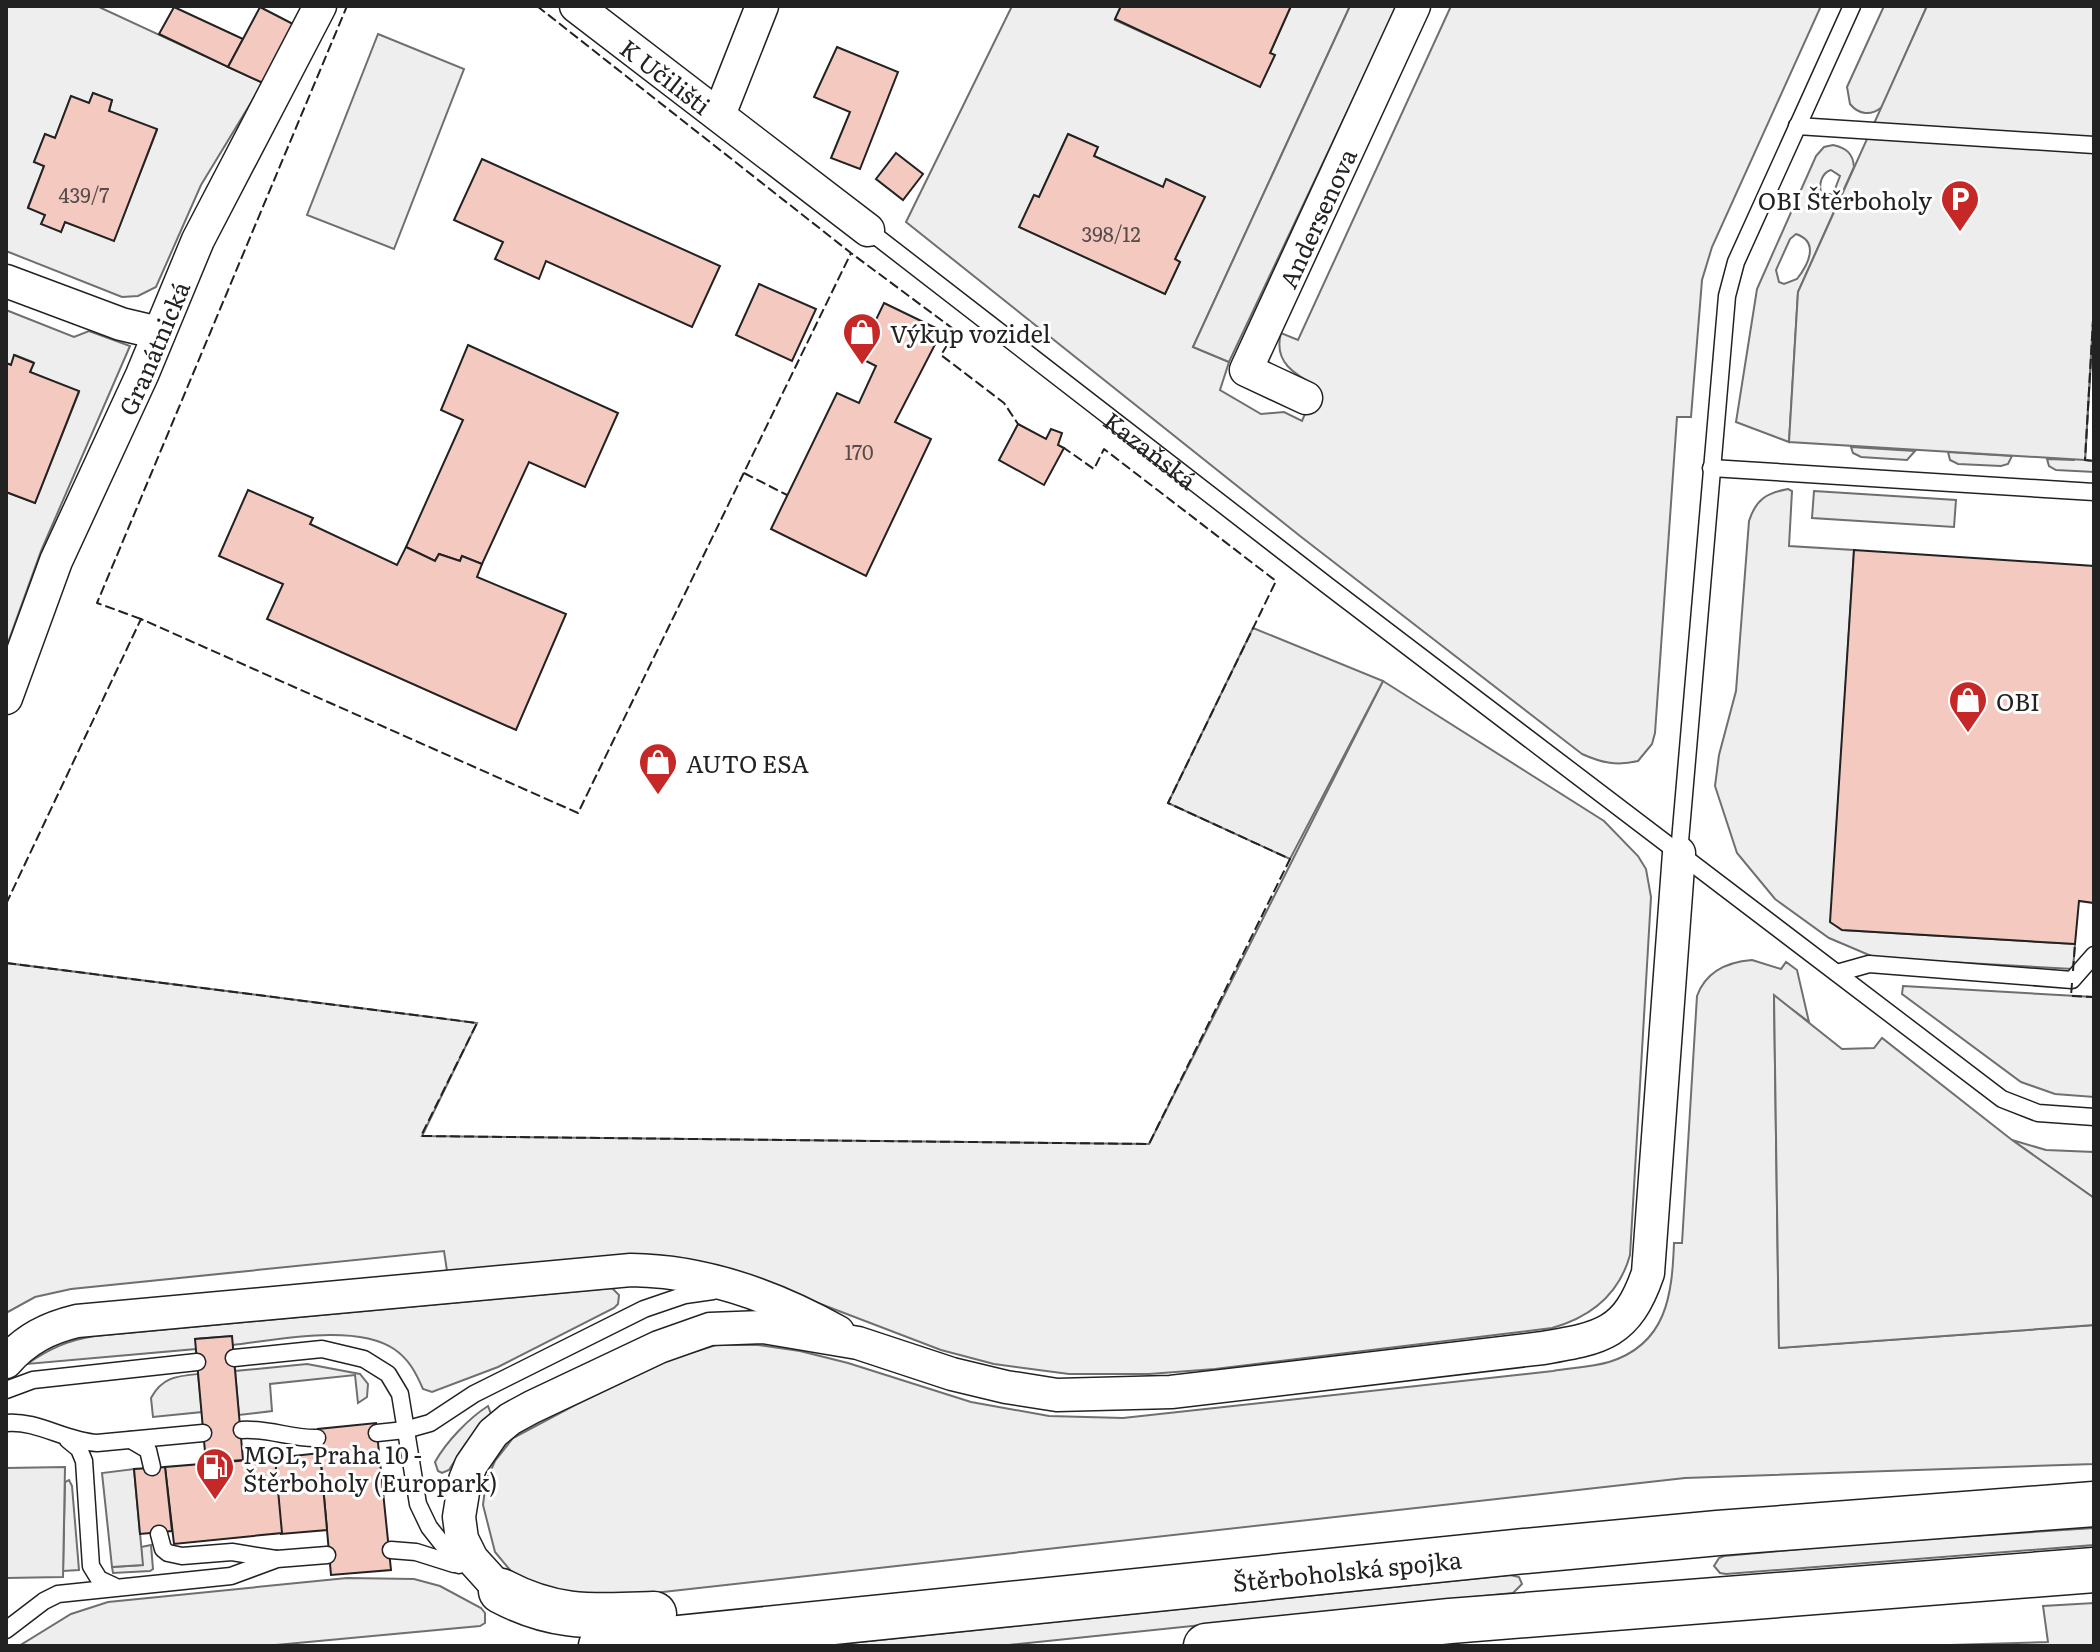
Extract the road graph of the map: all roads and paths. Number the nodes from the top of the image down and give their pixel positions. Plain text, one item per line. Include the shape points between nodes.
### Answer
1 (320, 6) edge
2 (576, 6) edge
3 (762, 6) edge
4 (1414, 6) edge
5 (1852, 6) edge
6 (719, 115) junction
7 (1797, 126) junction
8 (2094, 145) edge
9 (868, 230) joint
10 (6, 281) edge
11 (159, 333) junction
12 (1306, 398) dead end
13 (1711, 468) junction
14 (2094, 492) edge
15 (6, 698) edge
16 (1679, 853) junction
17 (2094, 955) edge
18 (1837, 973) junction
19 (2094, 1117) edge
20 (759, 1296) junction
21 (858, 1343) junction
22 (234, 1358) dead end
23 (6, 1362) edge
24 (197, 1362) dead end
25 (6, 1390) edge
26 (6, 1423) edge
27 (242, 1430) dead end
28 (405, 1430) junction
29 (203, 1433) dead end
30 (377, 1433) dead end
31 (65, 1438) junction
32 (317, 1438) dead end
33 (131, 1440) junction
34 (152, 1467) dead end
35 (2094, 1504) edge
36 (159, 1534) dead end
37 (391, 1550) dead end
38 (327, 1555) dead end
39 (277, 1559) junction
40 (459, 1565) junction
41 (2094, 1570) edge
42 (116, 1587) junction
43 (501, 1591) junction
44 (1044, 1600) junction
45 (6, 1630) edge
46 (601, 1646) edge
47 (1206, 1646) edge

1 - 11 street, Granátnická via 211,214
2 - 6 street, K Učilišti
3 - 6 street
4 - 12 street, Andersenova via 1246,370
5 - 7 lane
6 - 9 street, Kazaňská
7 - 8 lane
7 - 13 lane via 1730,279
9 - 16 lane, Kazaňská
10 - 11 street
11 - 15 street, Granátnická via 56,561
13 - 14 lane
13 - 16 lane
16 - 18 lane, Kazaňská
16 - 21 street via 1648,1273 1631,1310 1606,1333 1543,1348 1121,1395 1057,1395 1006,1387
17 - 18 lane via 2072,980 1869,964
18 - 19 lane, Kazaňská via 2002,1099 2038,1113
20 - 21 street via 801,1311
20 - 23 street via 694,1275 631,1270 77,1321 33,1337
20 - 28 lane via 707,1291 644,1309 474,1394 430,1423
21 - 43 street via 763,1327 710,1329 659,1347 510,1419 471,1465 459,1517 472,1559
22 - 28 lane via 322,1349 364,1359 394,1381
24 - 25 lane via 33,1380
26 - 31 lane
27 - 32 lane
28 - 30 lane
28 - 40 lane via 418,1504
29 - 33 lane
31 - 33 lane via 97,1443
31 - 42 lane via 84,1461 91,1566 99,1579
33 - 34 lane via 148,1450
35 - 44 highway, Štěrboholská spojka via 1673,1537
36 - 39 lane via 163,1549 174,1555 232,1552
37 - 40 lane
38 - 39 lane
39 - 42 lane via 231,1576
40 - 43 lane
41 - 47 highway via 1466,1619
42 - 45 lane via 58,1594
43 - 44 highway via 552,1612 580,1616
44 - 46 highway, Štěrboholská spojka

